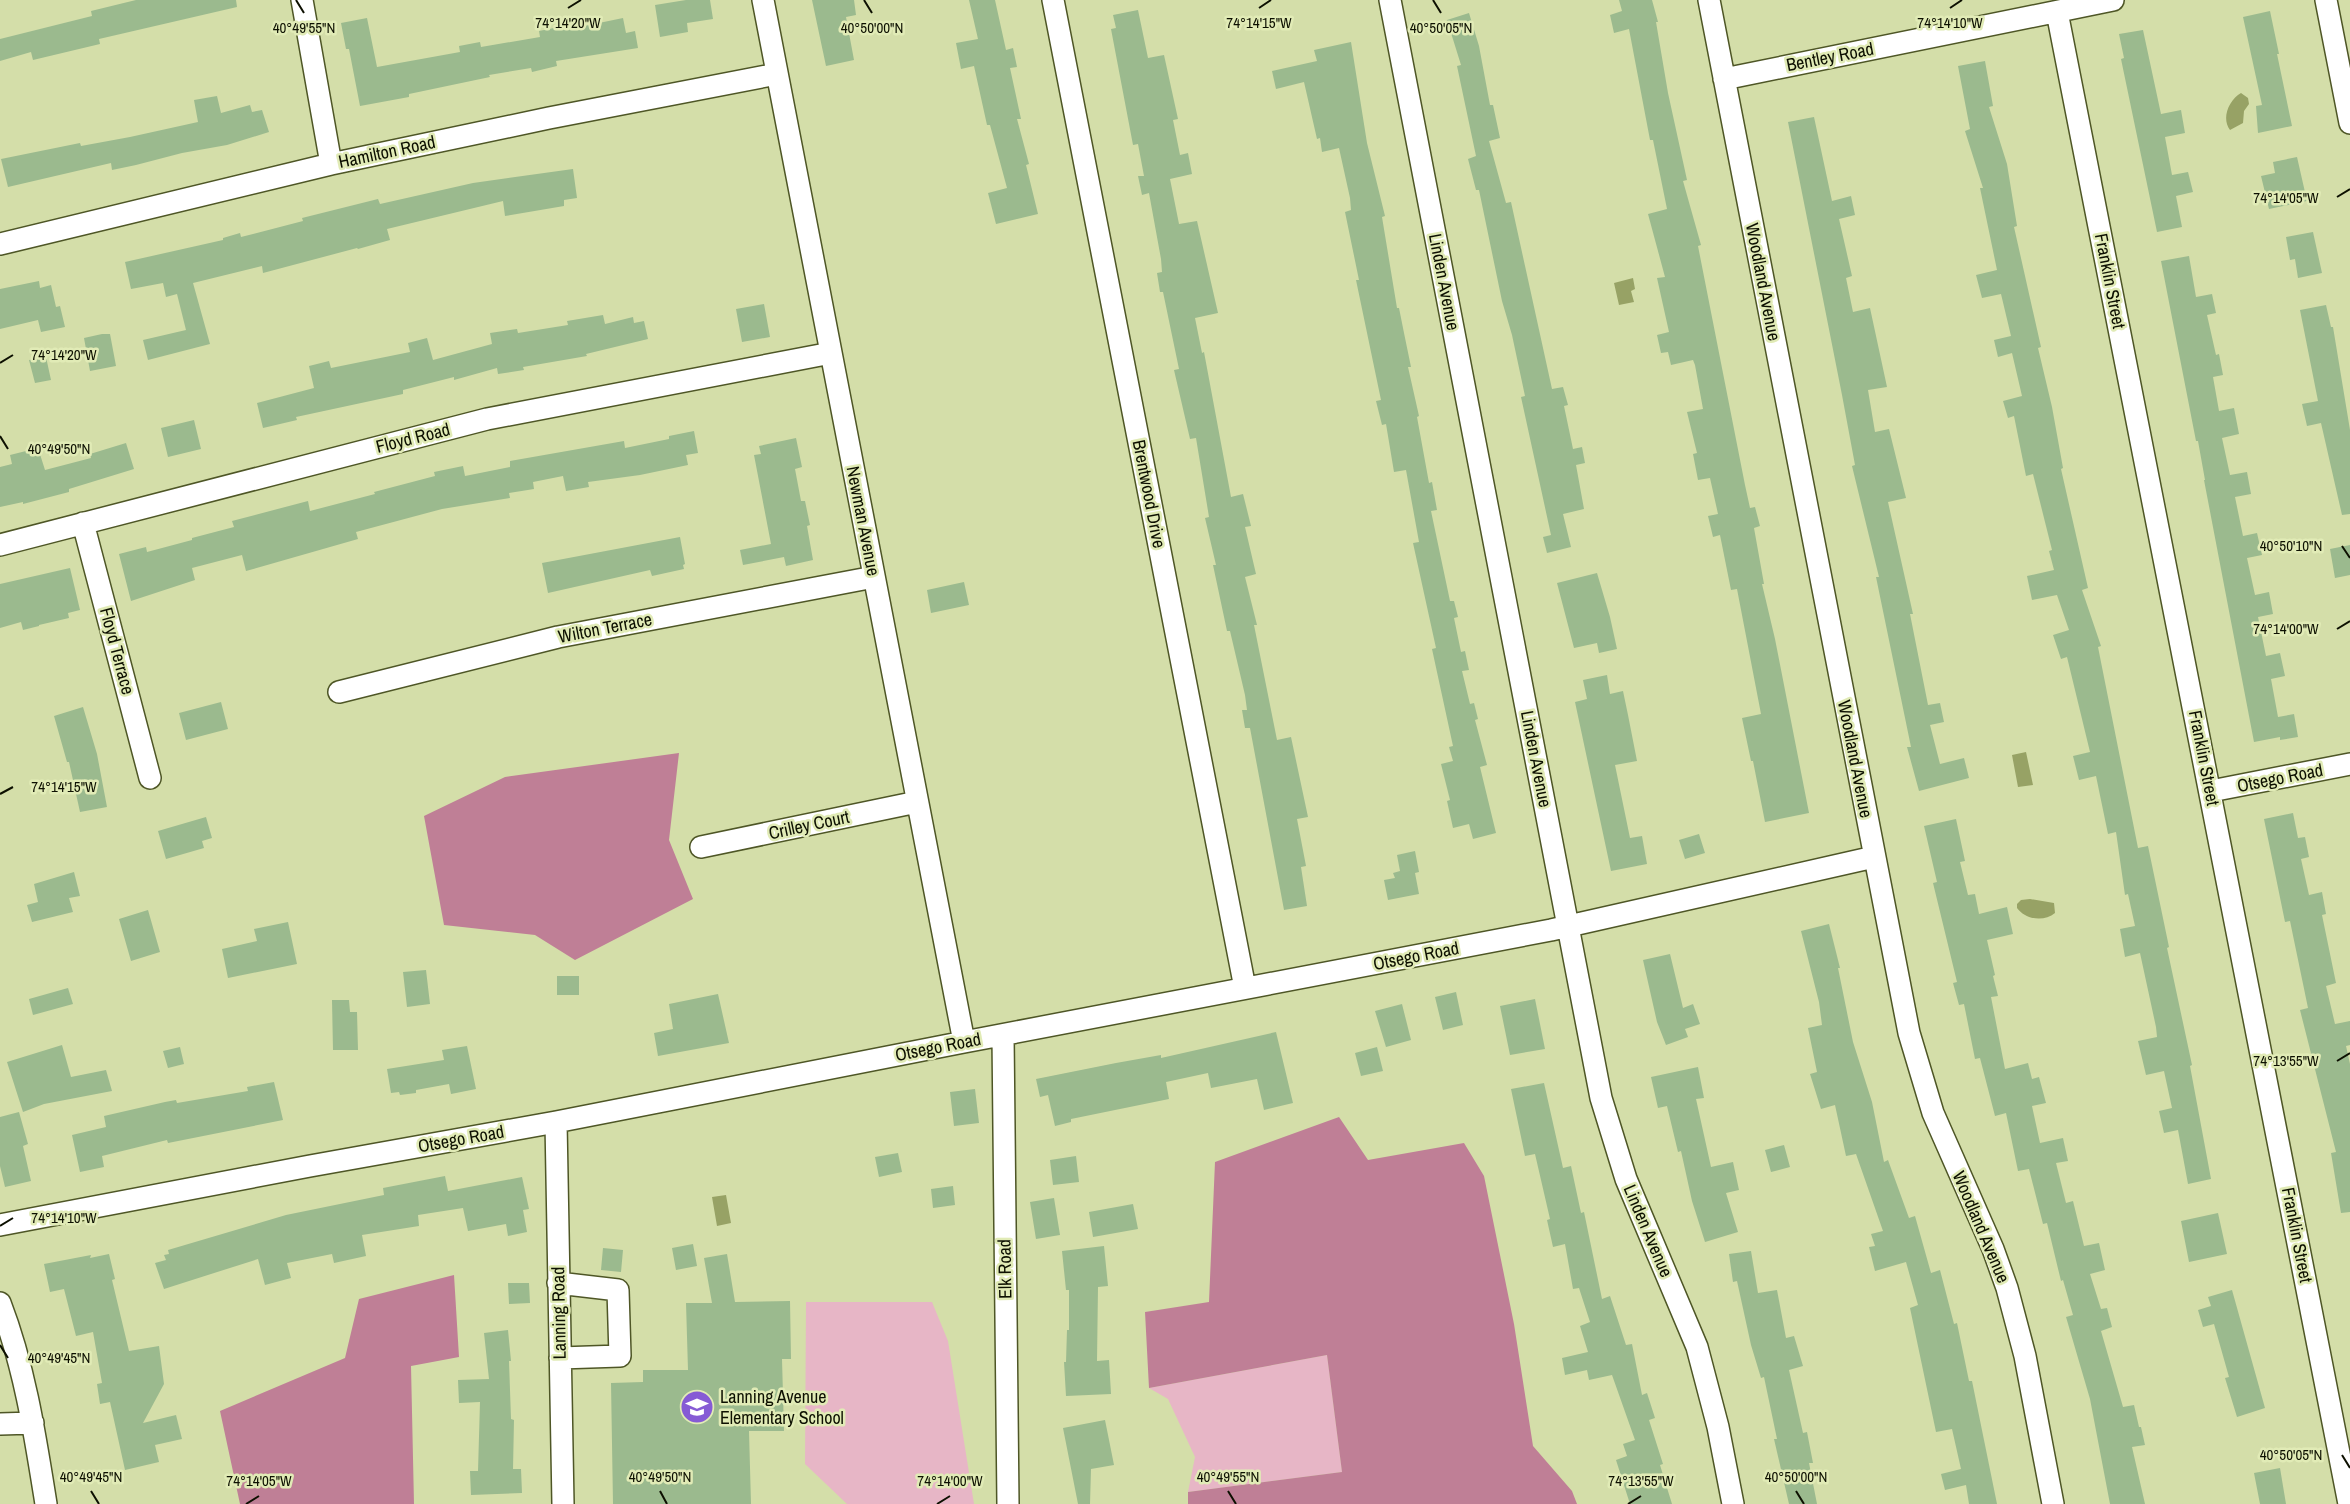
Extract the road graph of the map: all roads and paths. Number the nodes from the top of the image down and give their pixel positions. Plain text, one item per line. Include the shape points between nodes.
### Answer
1 (302, 0) edge
2 (763, 0) edge
3 (1053, 0) edge
4 (1390, 0) edge
5 (1709, 0) edge
6 (2113, 0) edge
7 (2326, 0) edge
8 (2057, 12) junction
9 (777, 74) junction
10 (1724, 79) junction
11 (2350, 123) edge
12 (331, 164) junction
13 (0, 244) edge
14 (831, 353) junction
15 (83, 523) junction
16 (0, 544) edge
17 (874, 577) junction
18 (339, 692) dead end
19 (2350, 764) edge
20 (150, 778) dead end
21 (2211, 791) junction
22 (917, 802) junction
23 (701, 847) dead end
24 (1874, 857) junction
25 (1569, 926) junction
26 (1245, 988) junction
27 (1003, 1035) junction
28 (964, 1042) junction
29 (556, 1122) junction
30 (0, 1226) edge
31 (558, 1283) junction
32 (0, 1303) edge
33 (560, 1358) junction
34 (33, 1423) junction
35 (0, 1424) edge
36 (46, 1504) edge
37 (563, 1504) edge
38 (1008, 1504) edge
39 (1733, 1504) edge
40 (2052, 1504) edge
41 (2349, 1504) edge

1 - 12 street
2 - 9 street, Newman Avenue
3 - 26 street, Brentwood Drive
4 - 25 street, Linden Avenue
5 - 10 street, Woodland Avenue
6 - 8 street, Bentley Road
7 - 11 street
8 - 10 street, Bentley Road
8 - 21 street, Franklin Street
9 - 12 street, Hamilton Road
9 - 14 street, Newman Avenue
10 - 24 street, Woodland Avenue
12 - 13 street, Hamilton Road
14 - 15 street, Floyd Road via 487,419
14 - 17 street, Newman Avenue
15 - 16 street, Floyd Road
15 - 20 street, Floyd Terrace
17 - 18 street, Wilton Terrace via 558,637
17 - 22 street, Newman Avenue
19 - 21 street, Otsego Road
21 - 41 street, Franklin Street
22 - 23 street, Crilley Court
22 - 28 street, Newman Avenue
24 - 25 street, Otsego Road
24 - 40 street, Woodland Avenue via 1919,1073 1949,1154 1993,1249 2017,1322
25 - 26 street, Otsego Road
25 - 39 street, Linden Avenue via 1612,1139 1642,1221 1697,1347
26 - 27 street, Otsego Road
27 - 28 street, Otsego Road
27 - 38 street, Elk Road
28 - 29 street, Otsego Road
29 - 30 street, Otsego Road
29 - 31 street, Lanning Road
31 - 33 street, Lanning Road
31 - 33 street via 618,1290 620,1356
32 - 34 street via 11,1331
33 - 37 street, Lanning Road
34 - 35 street
34 - 36 street

